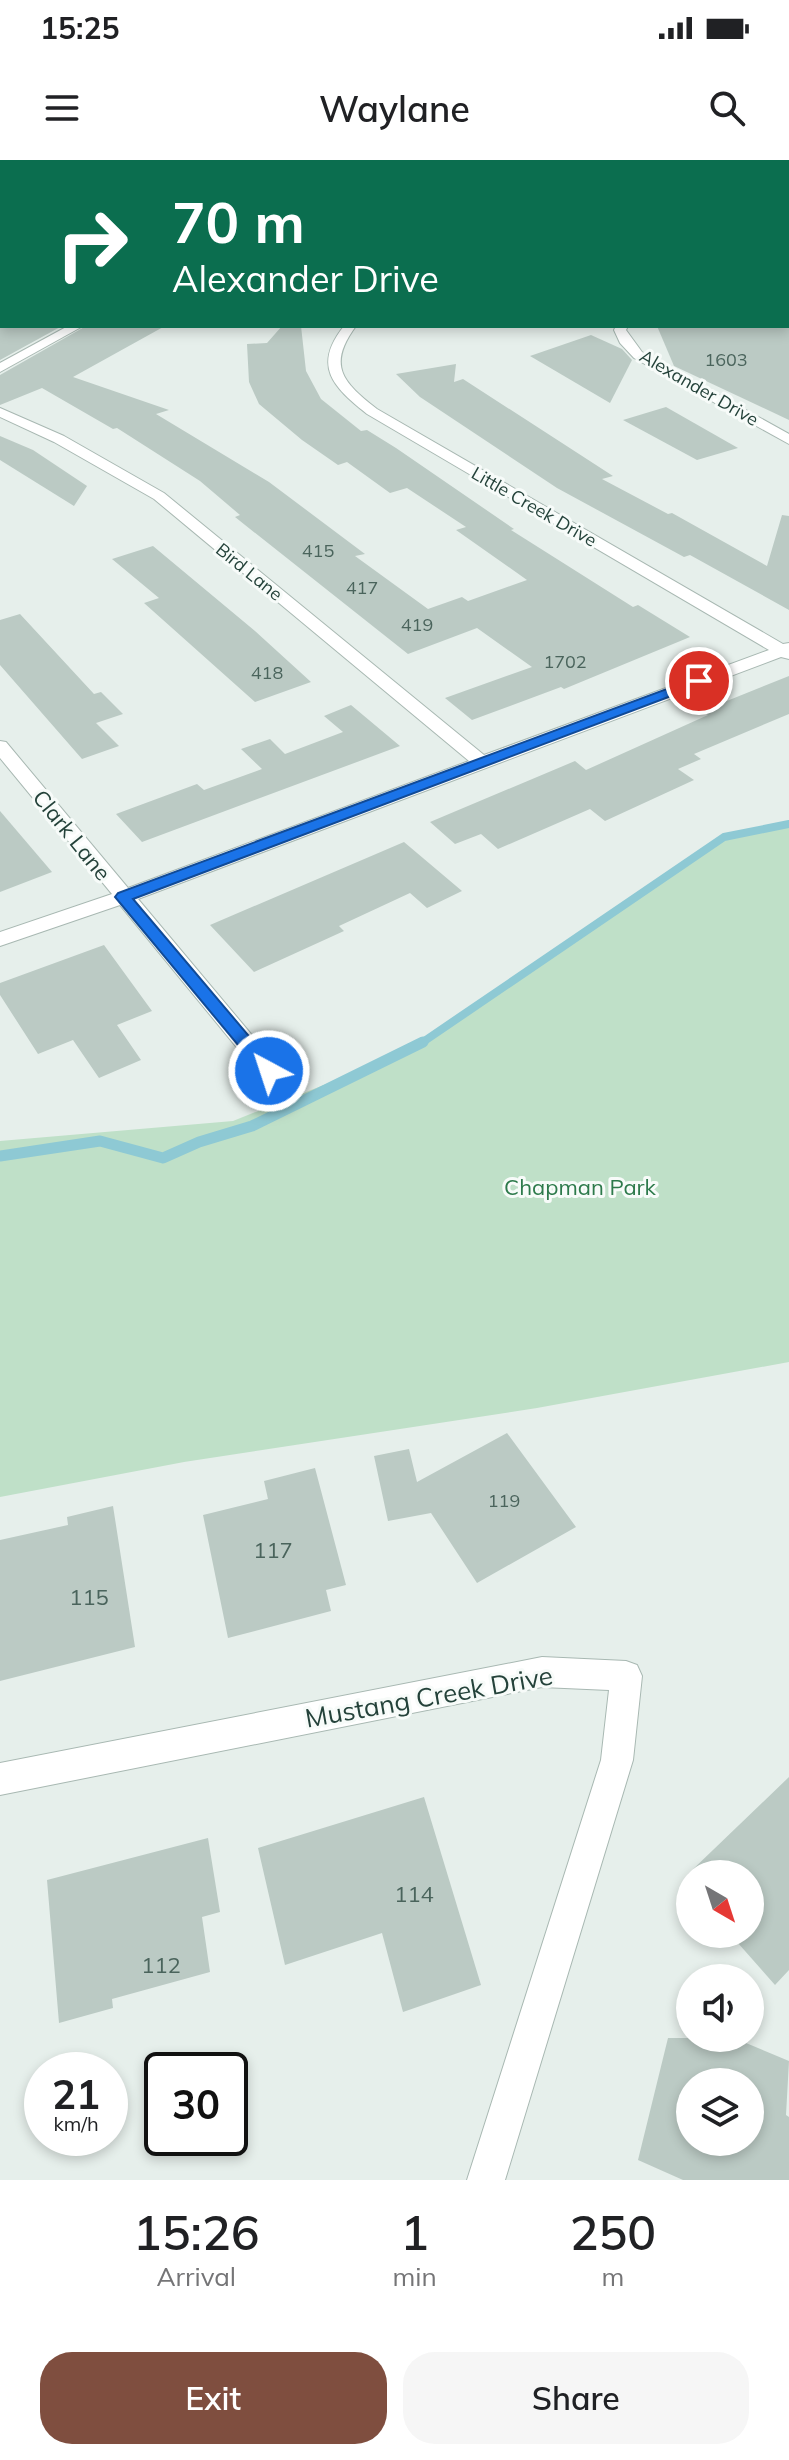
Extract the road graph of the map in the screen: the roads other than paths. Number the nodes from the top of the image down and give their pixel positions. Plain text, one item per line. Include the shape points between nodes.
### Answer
1 (73, 328) edge
2 (348, 328) edge
3 (622, 328) edge
4 (0, 368) edge
5 (0, 412) edge
6 (789, 440) edge
7 (786, 651) edge
8 (0, 746) edge
9 (480, 761) junction
10 (123, 897) junction
11 (0, 939) edge
12 (269, 1071) dead end
13 (0, 1779) edge
14 (486, 2180) edge

1 - 4 street
2 - 7 street, Little Creek Drive via 331,358 336,376 385,421
3 - 6 street, Alexander Drive via 624,340 638,355
5 - 9 street, Bird Lane via 159,496
7 - 9 street
8 - 10 street, Clark Lane
9 - 10 street
10 - 11 street
10 - 12 street, Clark Lane
13 - 14 street, Mustang Creek Drive via 542,1672 626,1676 617,1760

